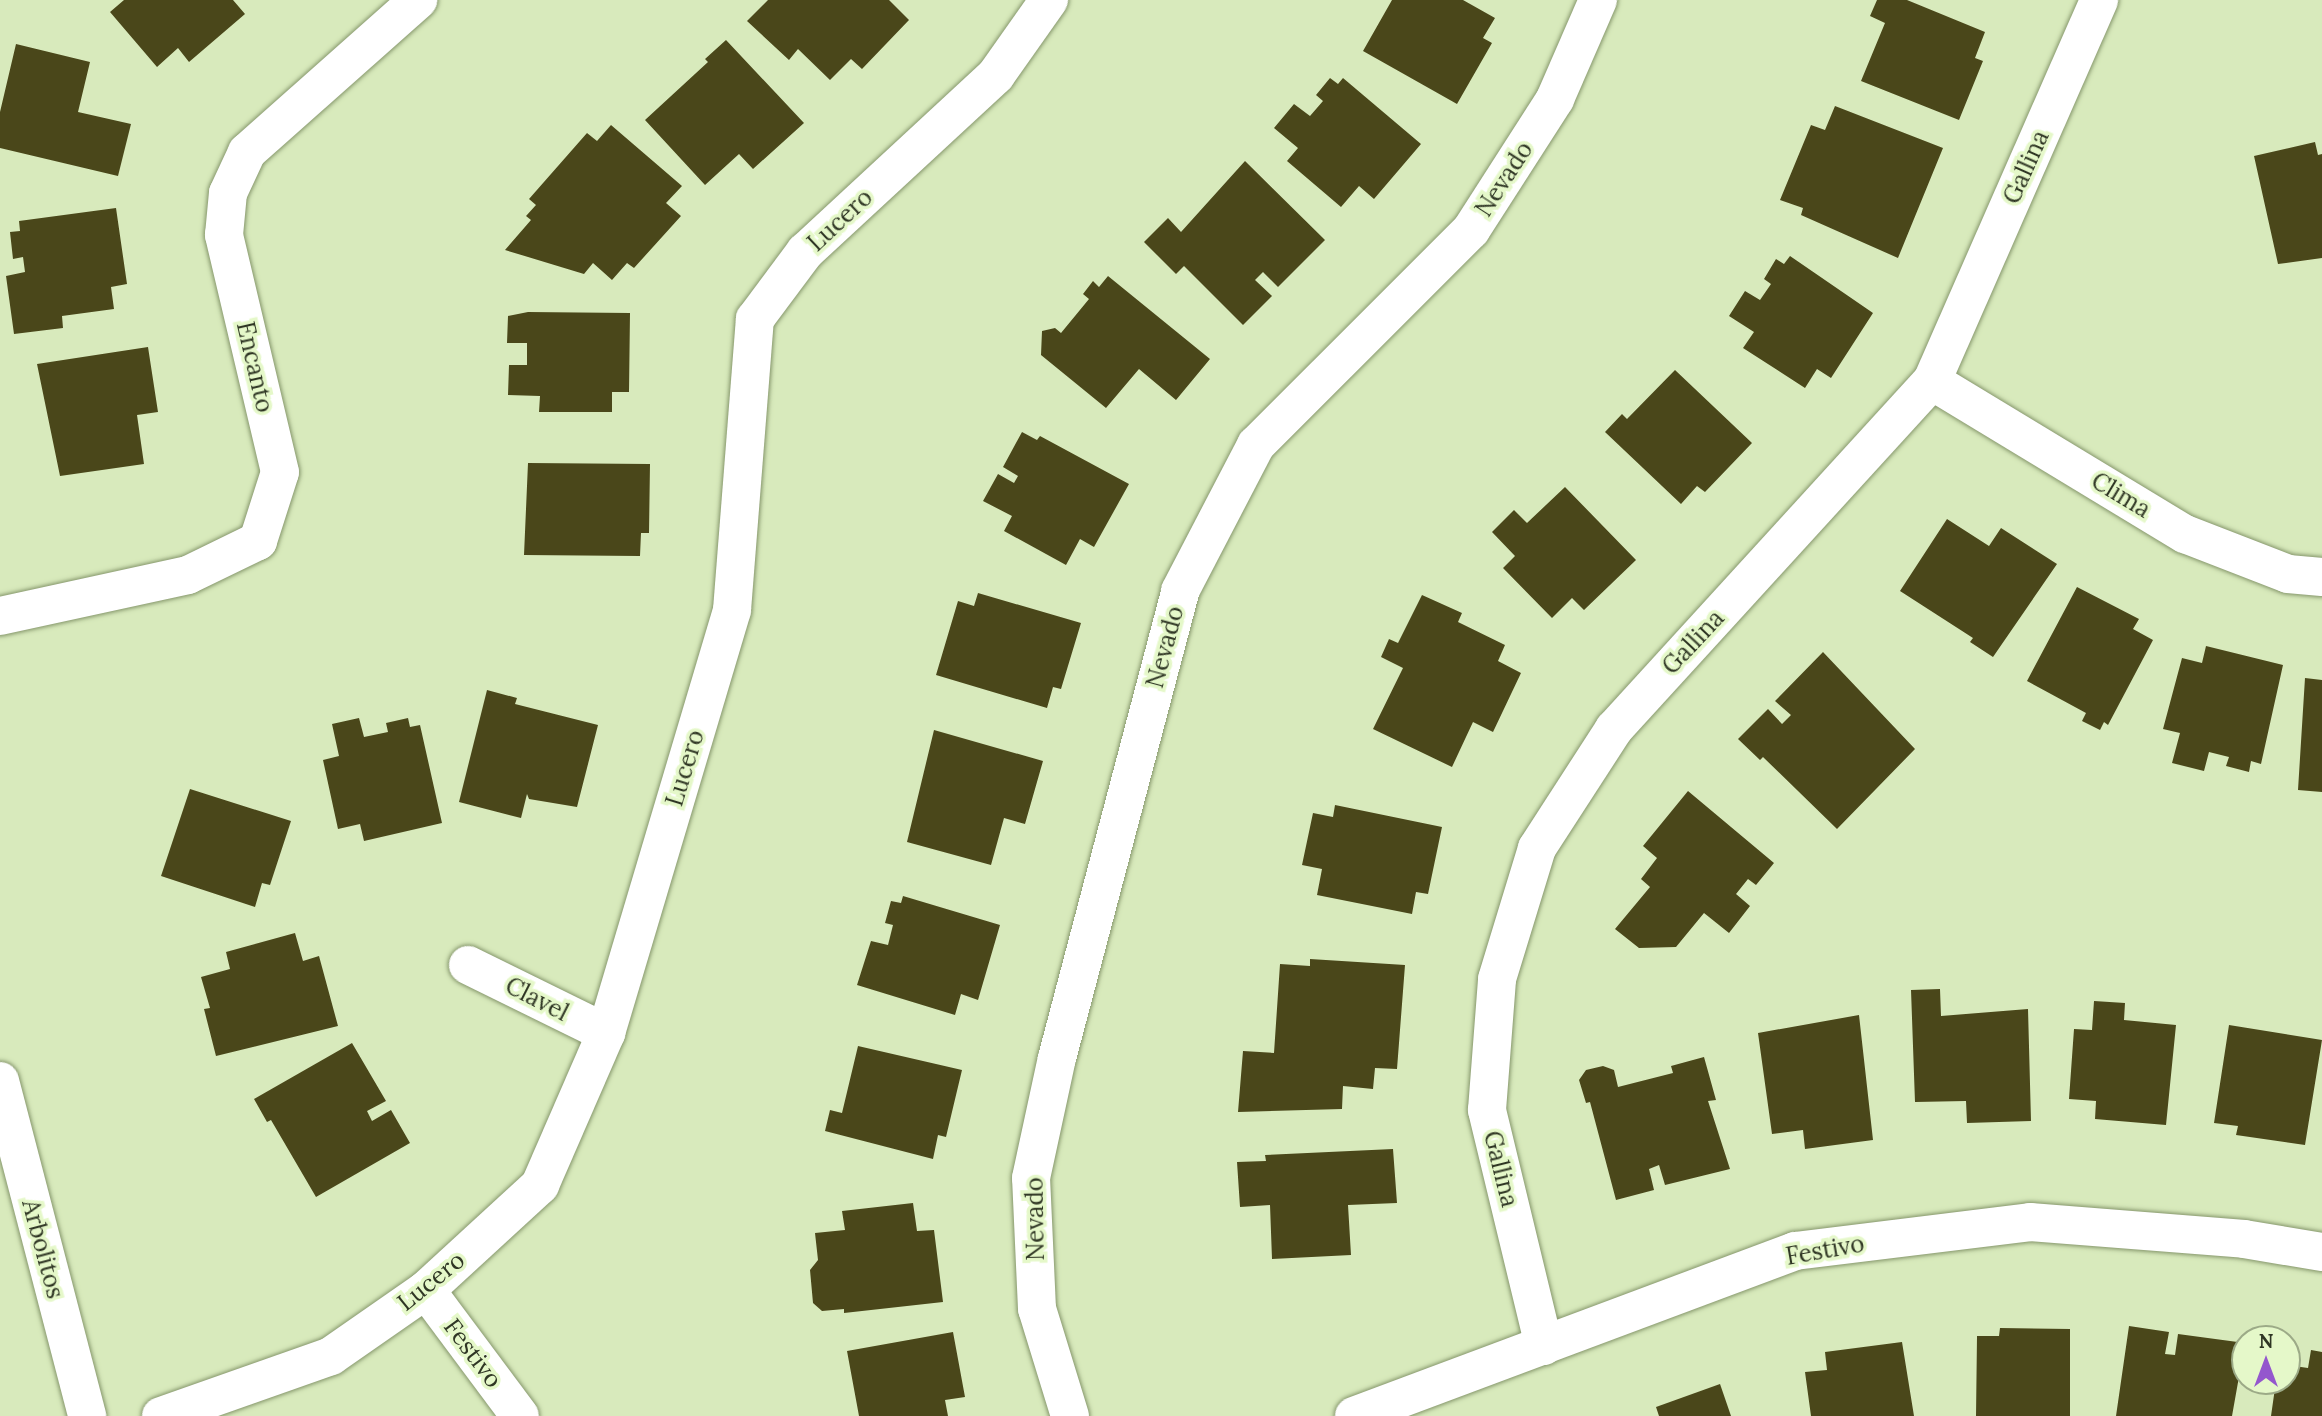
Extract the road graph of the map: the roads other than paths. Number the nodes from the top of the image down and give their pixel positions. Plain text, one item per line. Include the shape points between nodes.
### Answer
1 (418, 0) edge
2 (1049, 0) edge
3 (1598, 0) edge
4 (2099, 0) edge
5 (1933, 381) junction
6 (2322, 577) edge
7 (0, 616) edge
8 (468, 965) dead end
9 (606, 1033) junction
10 (1, 1092) edge
11 (2322, 1252) edge
12 (426, 1290) junction
13 (1544, 1346) junction
14 (87, 1416) edge
15 (161, 1416) edge
16 (520, 1416) edge
17 (1070, 1416) edge
18 (1354, 1416) edge

1 - 7 street, Encanto via 247,152 228,193 224,235 280,472 258,541 188,575
2 - 9 street, Lucero via 996,75 805,252 755,319 732,610
3 - 17 street, Nevado via 1555,99 1471,230 1256,445 1180,591 1057,1058 1031,1178 1037,1309
4 - 5 street, Gallina
5 - 6 street, Clima via 2185,534 2288,574
5 - 13 street, Gallina via 1614,729 1537,848 1497,979 1487,1110
8 - 9 street, Clavel
9 - 12 street, Lucero via 540,1185
10 - 14 street, Arbolitos
11 - 13 street, Festivo via 2244,1239 2016,1224 1795,1251
12 - 15 street, Lucero via 331,1356
12 - 16 street, Festivo
13 - 18 street, Festivo

